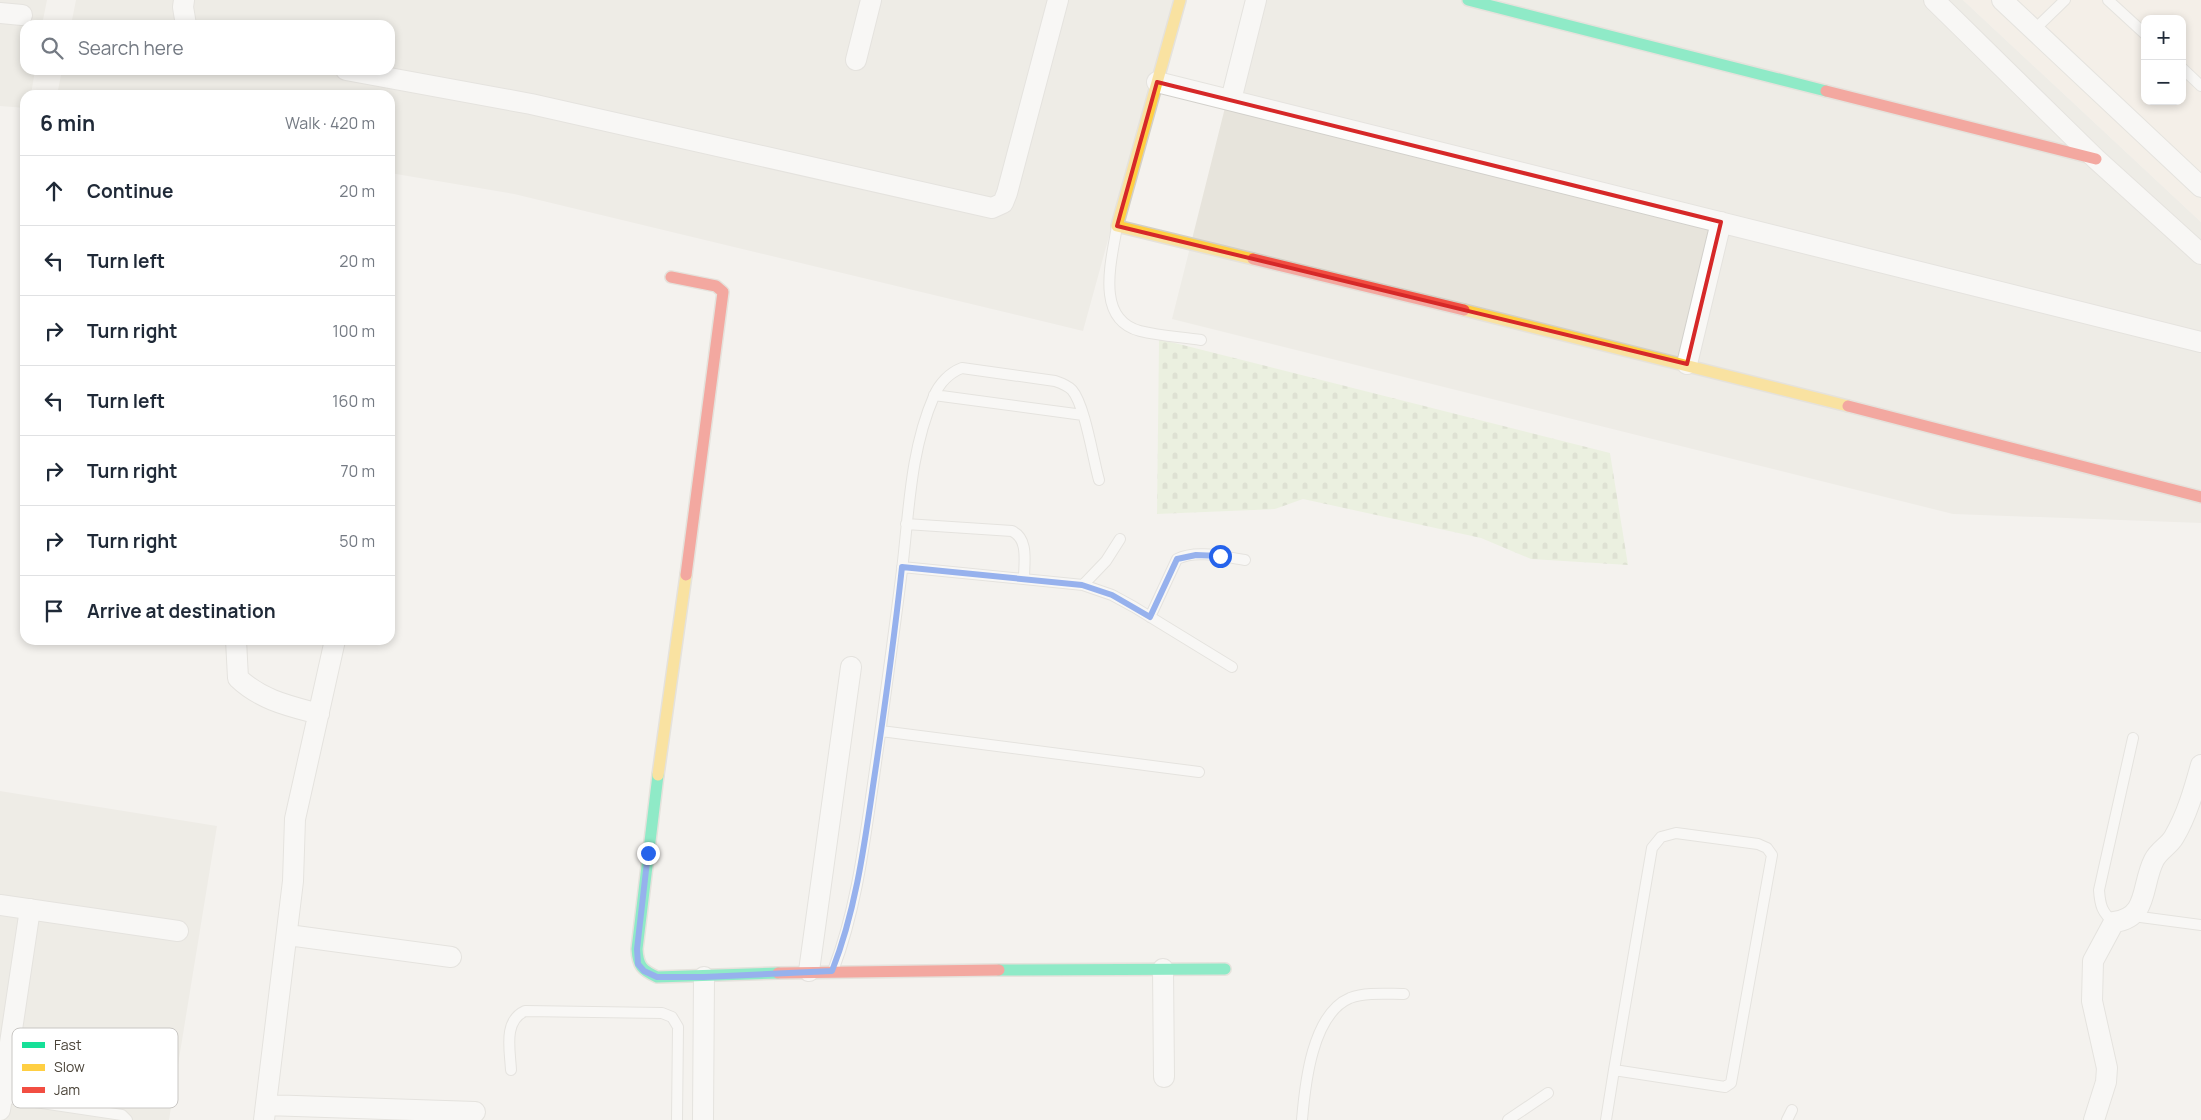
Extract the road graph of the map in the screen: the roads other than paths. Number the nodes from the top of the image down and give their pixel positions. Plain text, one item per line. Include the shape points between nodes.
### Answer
1 (184, 0) edge
2 (871, 0) edge
3 (1058, 0) edge
4 (1180, 0) edge
5 (1256, 0) edge
6 (1468, 0) edge
7 (1934, 0) edge
8 (2002, 0) edge
9 (2065, 0) edge
10 (2108, 0) edge
11 (0, 13) edge
12 (22, 15) dead end
13 (185, 20) edge
14 (2034, 30) junction
15 (2141, 30) edge
16 (856, 60) dead end
17 (2186, 72) edge
18 (373, 75) edge
19 (1158, 82) junction
20 (2201, 86) edge
21 (1231, 100) junction
22 (2096, 159) junction
23 (2201, 187) edge
24 (1721, 222) junction
25 (1117, 226) junction
26 (2201, 254) edge
27 (671, 277) dead end
28 (1202, 340) dead end
29 (2201, 342) edge
30 (1687, 364) junction
31 (934, 395) junction
32 (1082, 415) junction
33 (1099, 480) dead end
34 (2201, 497) edge
35 (906, 524) junction
36 (1120, 539) dead end
37 (1246, 560) dead end
38 (902, 567) junction
39 (1024, 579) junction
40 (1082, 585) junction
41 (1150, 617) junction
42 (236, 645) edge
43 (334, 645) edge
44 (851, 667) dead end
45 (1232, 667) dead end
46 (319, 714) junction
47 (881, 731) junction
48 (2133, 738) dead end
49 (2201, 765) edge
50 (1199, 772) dead end
51 (2201, 822) edge
52 (2181, 823) junction
53 (0, 905) edge
54 (30, 909) junction
55 (2133, 916) junction
56 (2114, 922) junction
57 (2201, 925) edge
58 (178, 931) dead end
59 (288, 935) junction
60 (452, 957) dead end
61 (1163, 969) junction
62 (1225, 969) dead end
63 (809, 971) junction
64 (832, 971) junction
65 (704, 977) junction
66 (1404, 994) dead end
67 (12, 1028) edge
68 (12, 1030) edge
69 (510, 1070) dead end
70 (1614, 1070) junction
71 (1164, 1077) dead end
72 (1548, 1093) dead end
73 (1, 1104) edge
74 (45, 1108) edge
75 (1792, 1110) dead end
76 (475, 1112) dead end
77 (265, 1113) edge
78 (127, 1120) edge
79 (677, 1120) edge
80 (703, 1120) edge
81 (1302, 1120) edge
82 (1508, 1120) edge
83 (1606, 1120) edge
84 (1787, 1120) edge
85 (2094, 1120) edge

1 - 13 street
2 - 16 street
3 - 18 street via 1007,193 1003,203 992,208 531,104
4 - 19 street
5 - 21 street
6 - 22 street
7 - 22 street
8 - 14 street
9 - 14 lane
10 - 15 lane
11 - 12 street
14 - 23 street
17 - 20 lane
19 - 21 street
19 - 25 street
21 - 24 street
22 - 26 street
24 - 29 street
24 - 30 street
25 - 28 lane via 1108,284 1112,304 1118,314 1126,324 1139,330
25 - 30 street
27 - 65 street via 716,286 723,292 723,305 656,786 637,949 638,964 657,977
30 - 34 street
31 - 32 lane
31 - 32 lane via 953,371 962,368 1065,384 1073,391
31 - 35 lane via 910,485
32 - 33 lane
35 - 38 lane
35 - 39 lane via 1012,531 1024,542
36 - 40 lane via 1106,561
37 - 41 lane via 1208,554 1177,559
38 - 39 lane
38 - 47 lane
39 - 40 lane
40 - 41 lane via 1112,595
41 - 45 lane
42 - 46 street via 238,678 250,689 273,702
43 - 46 street
44 - 63 street
46 - 59 street via 295,819
47 - 50 lane
47 - 64 lane via 849,921
48 - 56 lane via 2099,890 2105,915
49 - 52 street
51 - 52 street
52 - 55 street via 2173,840 2154,858 2140,906
53 - 54 street
54 - 58 street
54 - 67 street
55 - 56 street
55 - 57 lane
56 - 85 street via 2093,961 2092,1001 2108,1068
59 - 60 street
59 - 77 street
61 - 62 street
61 - 64 street
61 - 71 street
63 - 64 street
63 - 65 street
65 - 80 street
66 - 81 lane via 1361,996 1338,1004 1316,1042 1307,1076
68 - 73 street
69 - 79 lane via 510,1025 517,1014 525,1011 662,1013 672,1017 678,1027
70 - 70 lane via 1725,1087 1731,1083 1772,855 1767,848 1676,833 1661,837 1652,848
70 - 83 lane
72 - 82 lane
74 - 78 lane via 122,1115
75 - 84 lane
76 - 77 street

